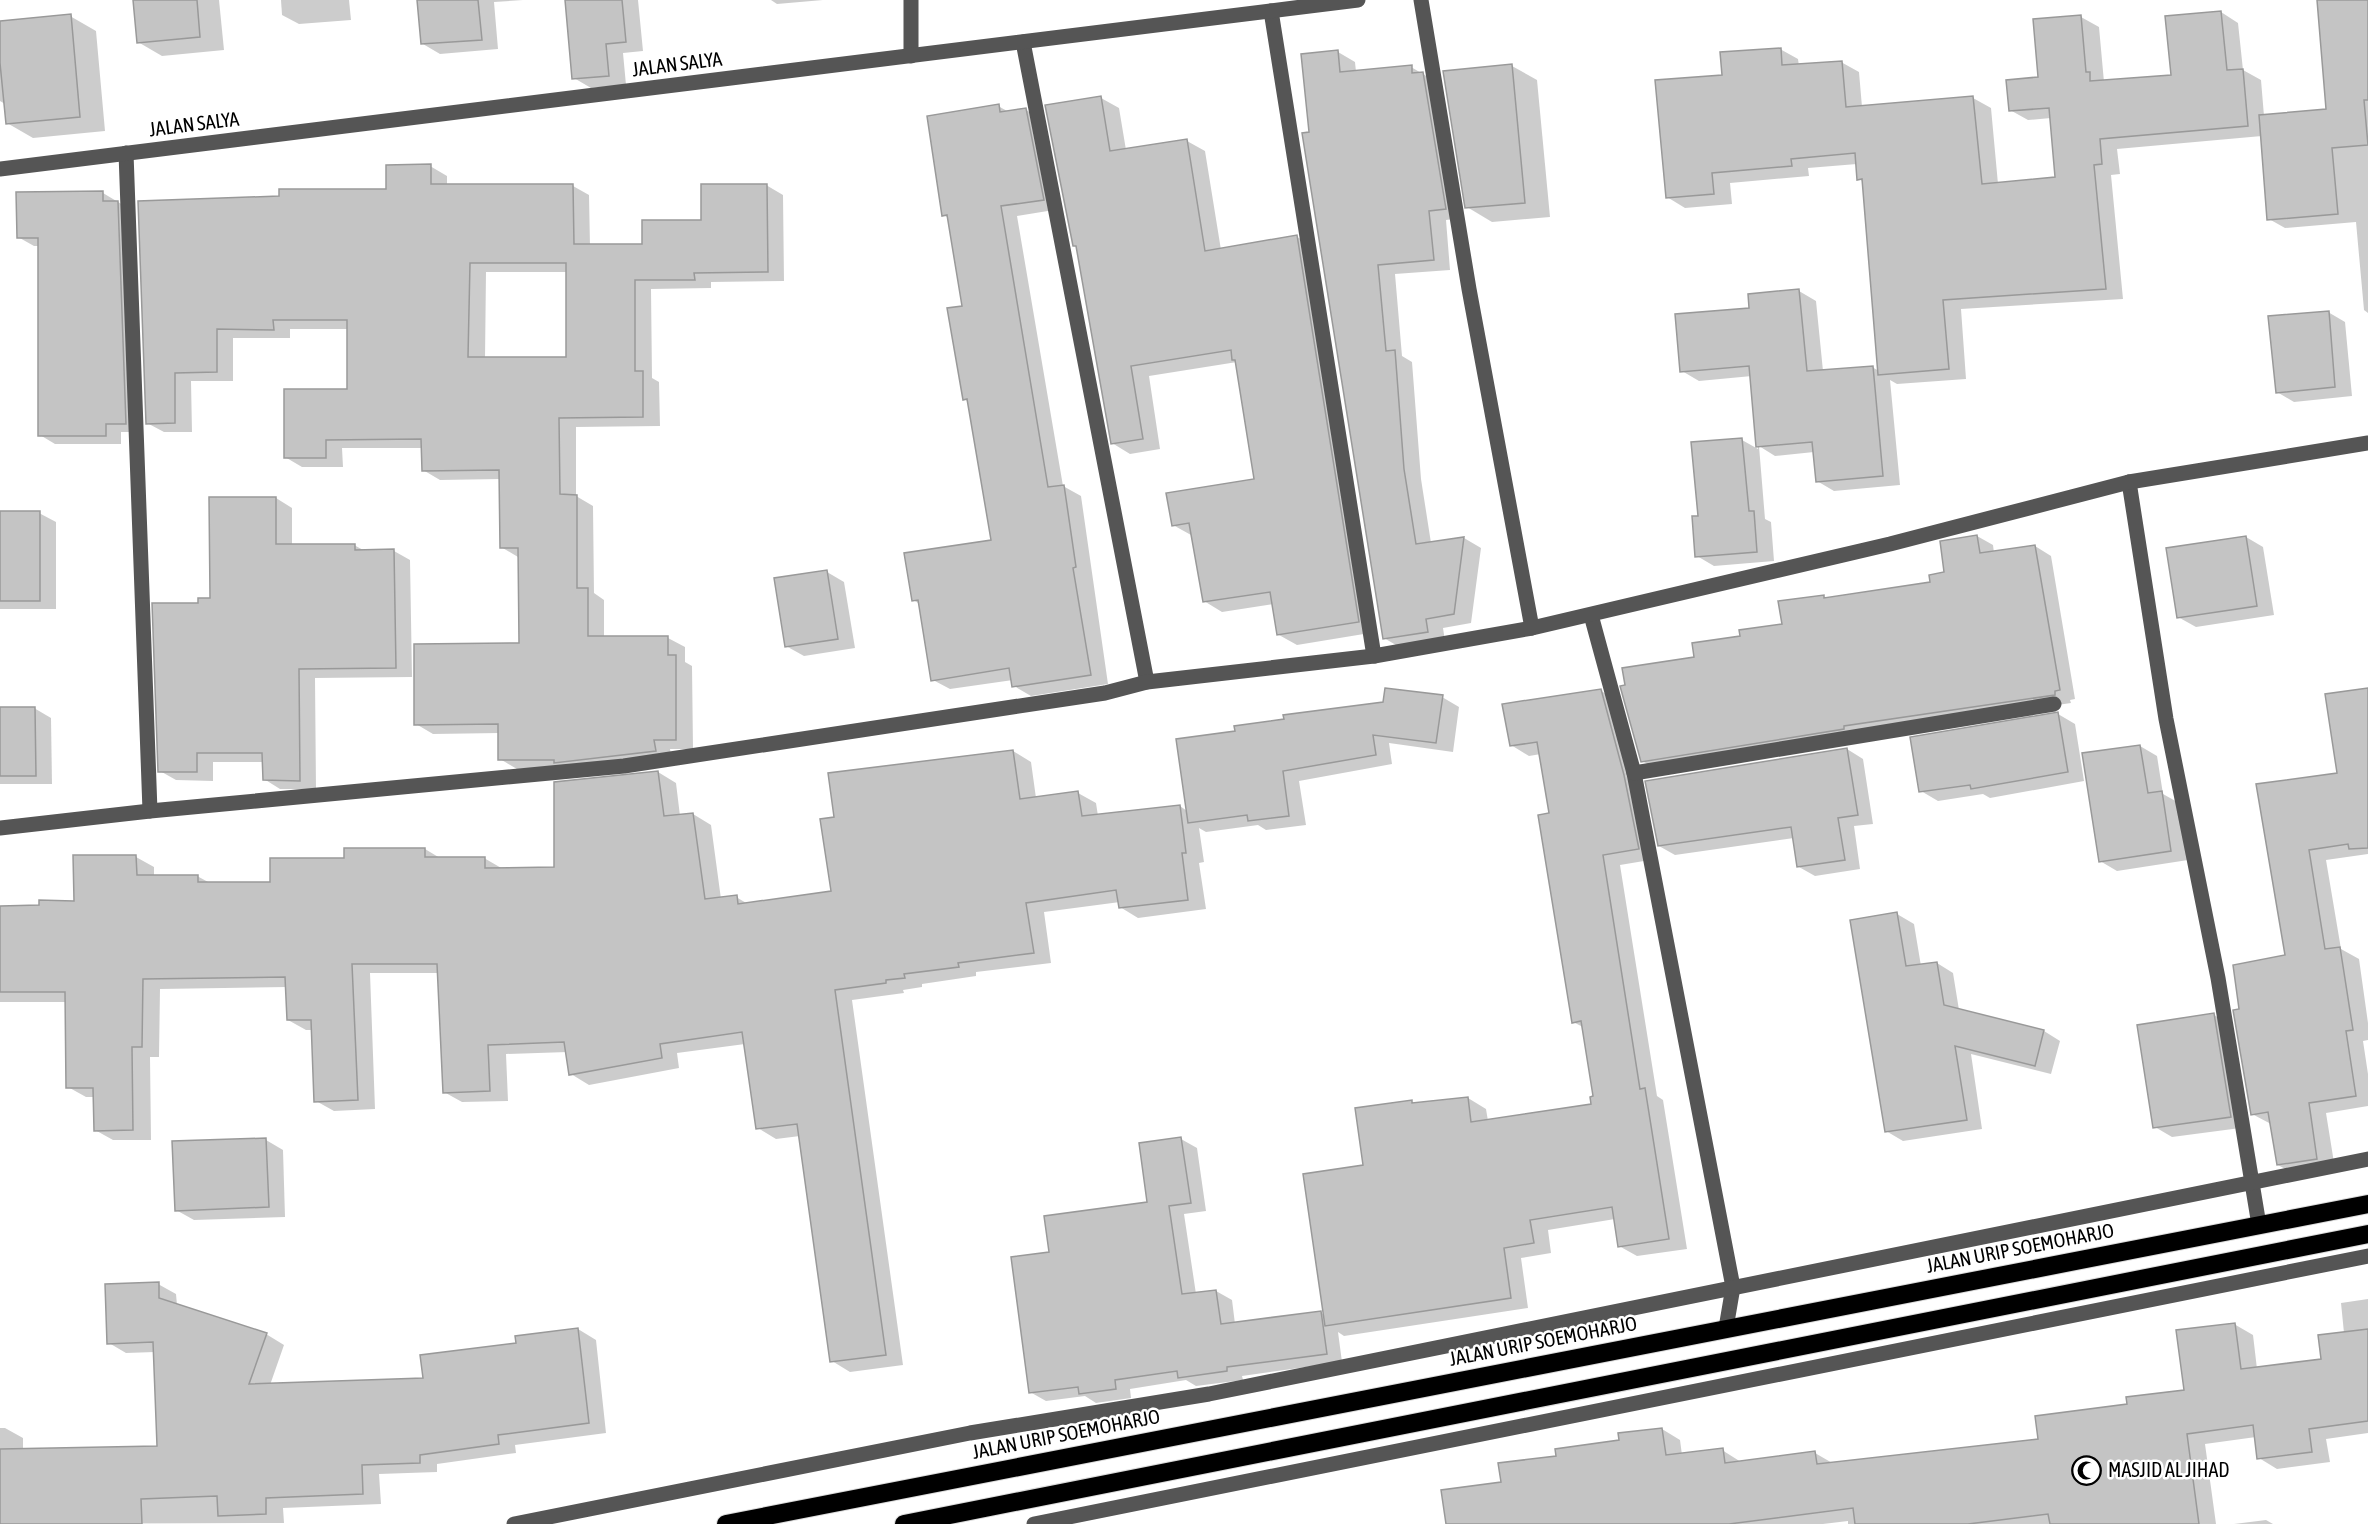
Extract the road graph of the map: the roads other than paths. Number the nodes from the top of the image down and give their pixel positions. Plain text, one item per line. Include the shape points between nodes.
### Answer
1 (910, 0) edge
2 (1358, 0) edge
3 (1421, 0) edge
4 (1314, 3) edge
5 (1271, 11) junction
6 (1023, 42) junction
7 (911, 56) junction
8 (126, 153) junction
9 (0, 169) edge
10 (2368, 443) edge
11 (2129, 482) junction
12 (1592, 615) junction
13 (1532, 628) junction
14 (1374, 656) junction
15 (1147, 682) junction
16 (2054, 704) dead end
17 (1634, 773) junction
18 (150, 810) junction
19 (0, 828) edge
20 (2368, 1159) edge
21 (2254, 1181) junction
22 (2368, 1204) edge
23 (2259, 1225) junction
24 (2368, 1234) edge
25 (2368, 1256) edge
26 (1732, 1287) junction
27 (1726, 1328) junction
28 (929, 1522) edge
29 (514, 1524) edge
30 (726, 1524) edge
31 (904, 1524) edge
32 (1034, 1524) edge

1 - 7 street
2 - 4 street, JALAN SALYA
3 - 13 street via 1469,289
4 - 5 street, JALAN SALYA
5 - 6 street, JALAN SALYA
5 - 14 street
6 - 7 street, JALAN SALYA
6 - 15 street
7 - 8 street, JALAN SALYA
8 - 9 street, JALAN SALYA
8 - 18 street
10 - 11 street
11 - 12 street
11 - 21 street via 2166,719
12 - 13 street
12 - 17 street
13 - 14 street
14 - 15 street
15 - 18 street via 1105,693 624,766
16 - 17 street
17 - 26 street
18 - 19 street
20 - 21 street
21 - 23 street
21 - 26 street
22 - 23 highway, JALAN URIP SOEMOHARJO
23 - 27 highway, JALAN URIP SOEMOHARJO
24 - 28 highway
25 - 32 street
26 - 27 street
26 - 29 street via 1209,1394 970,1433
27 - 30 highway, JALAN URIP SOEMOHARJO
28 - 31 highway

